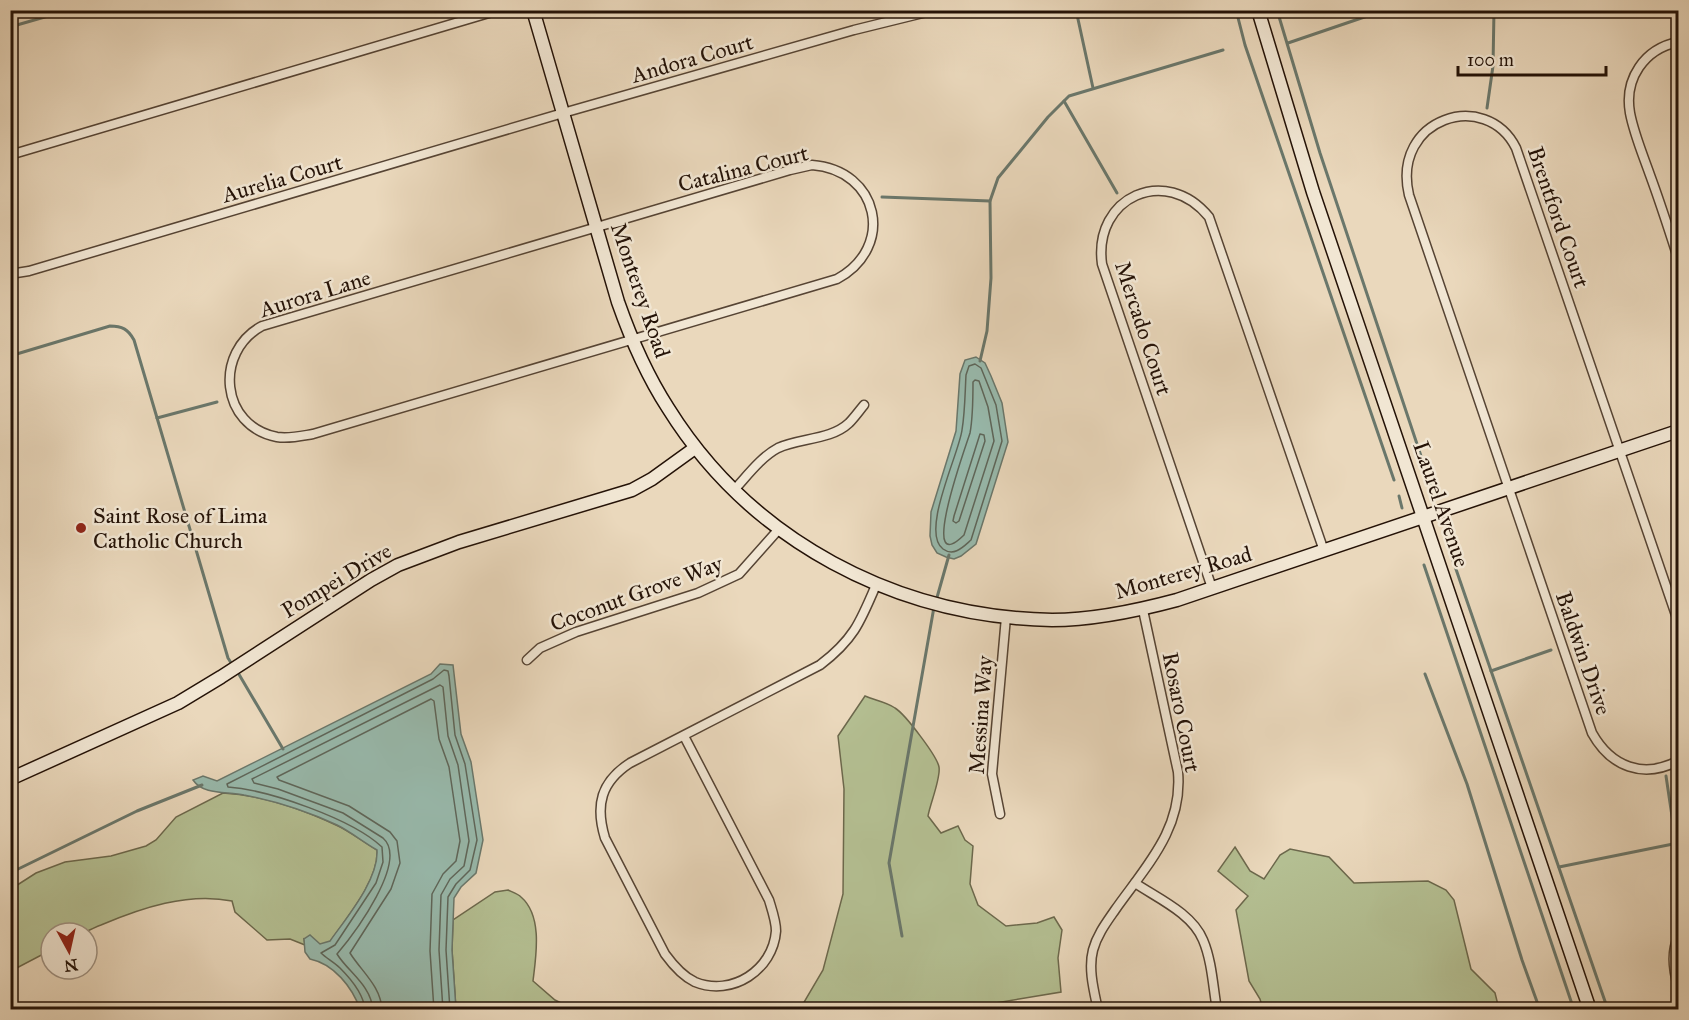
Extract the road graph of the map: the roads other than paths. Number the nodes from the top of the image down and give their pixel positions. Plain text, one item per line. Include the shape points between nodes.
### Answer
1 (499, 10) edge
2 (533, 10) edge
3 (935, 10) edge
4 (1258, 10) edge
5 (1678, 42) edge
6 (563, 113) junction
7 (10, 155) edge
8 (596, 227) junction
9 (1678, 258) edge
10 (10, 274) edge
11 (631, 339) junction
12 (864, 405) dead end
13 (1678, 431) edge
14 (695, 448) junction
15 (1620, 451) junction
16 (1509, 489) junction
17 (734, 490) junction
18 (1425, 518) junction
19 (778, 529) junction
20 (1324, 551) junction
21 (876, 585) junction
22 (1212, 588) junction
23 (1143, 610) junction
24 (1006, 618) junction
25 (1678, 621) edge
26 (527, 660) dead end
27 (684, 736) junction
28 (1678, 761) edge
29 (10, 779) edge
30 (1000, 814) dead end
31 (1135, 883) junction
32 (1678, 937) edge
33 (1678, 986) edge
34 (1098, 1010) edge
35 (1217, 1010) edge
36 (1590, 1010) edge

1 - 7 street
2 - 6 street, Monterey Road
3 - 6 street, Andora Court
4 - 18 street, Laurel Avenue via 1313,192
5 - 9 street via 1663,46 1645,59 1633,78 1629,101 1633,125
6 - 8 street, Monterey Road
6 - 10 street, Aurelia Court
8 - 11 street, Monterey Road
8 - 11 street, Catalina Court via 812,165 830,167 846,175 859,186 870,205 873,227 869,247 844,275
8 - 11 street, Aurora Lane via 262,326 246,338 234,355 230,392 236,408 254,428 279,438 298,437
11 - 14 street, Monterey Road via 668,409
12 - 17 street via 848,424 830,433 776,449
13 - 15 street, Monterey Road
14 - 17 street, Monterey Road
14 - 29 street, Pompei Drive via 632,490 442,547 398,565 165,709
15 - 16 street, Monterey Road
15 - 16 street, Brentford Court via 1514,142 1485,120 1460,116 1447,119 1424,132 1414,144 1408,158 1407,186
15 - 25 street
16 - 18 street, Monterey Road
16 - 28 street, Baldwin Drive via 1598,744 1613,758 1634,768 1661,768
17 - 19 street, Monterey Road
18 - 20 street, Monterey Road
18 - 36 street, Laurel Avenue
19 - 21 street, Monterey Road
19 - 26 street, Coconut Grove Way via 738,574 698,593 576,632 540,648
20 - 22 street, Monterey Road
20 - 22 street, Mercado Court via 1209,217 1187,196 1161,191 1143,193 1121,204 1107,223 1101,245 1102,264
21 - 24 street, Monterey Road via 942,607
21 - 27 street via 859,625 838,651 819,665
22 - 23 street, Monterey Road
23 - 24 street, Monterey Road via 1053,620
23 - 31 street, Rosaro Court via 1179,790 1170,829
24 - 30 street, Messina Way via 992,774
27 - 27 street via 630,763 614,776 601,801 602,828 674,967 695,982 726,986 753,974 763,964 774,940 774,916
31 - 34 street, Rosaro Court via 1098,936 1092,952
31 - 35 street via 1180,913 1200,934
32 - 33 street via 1674,965

